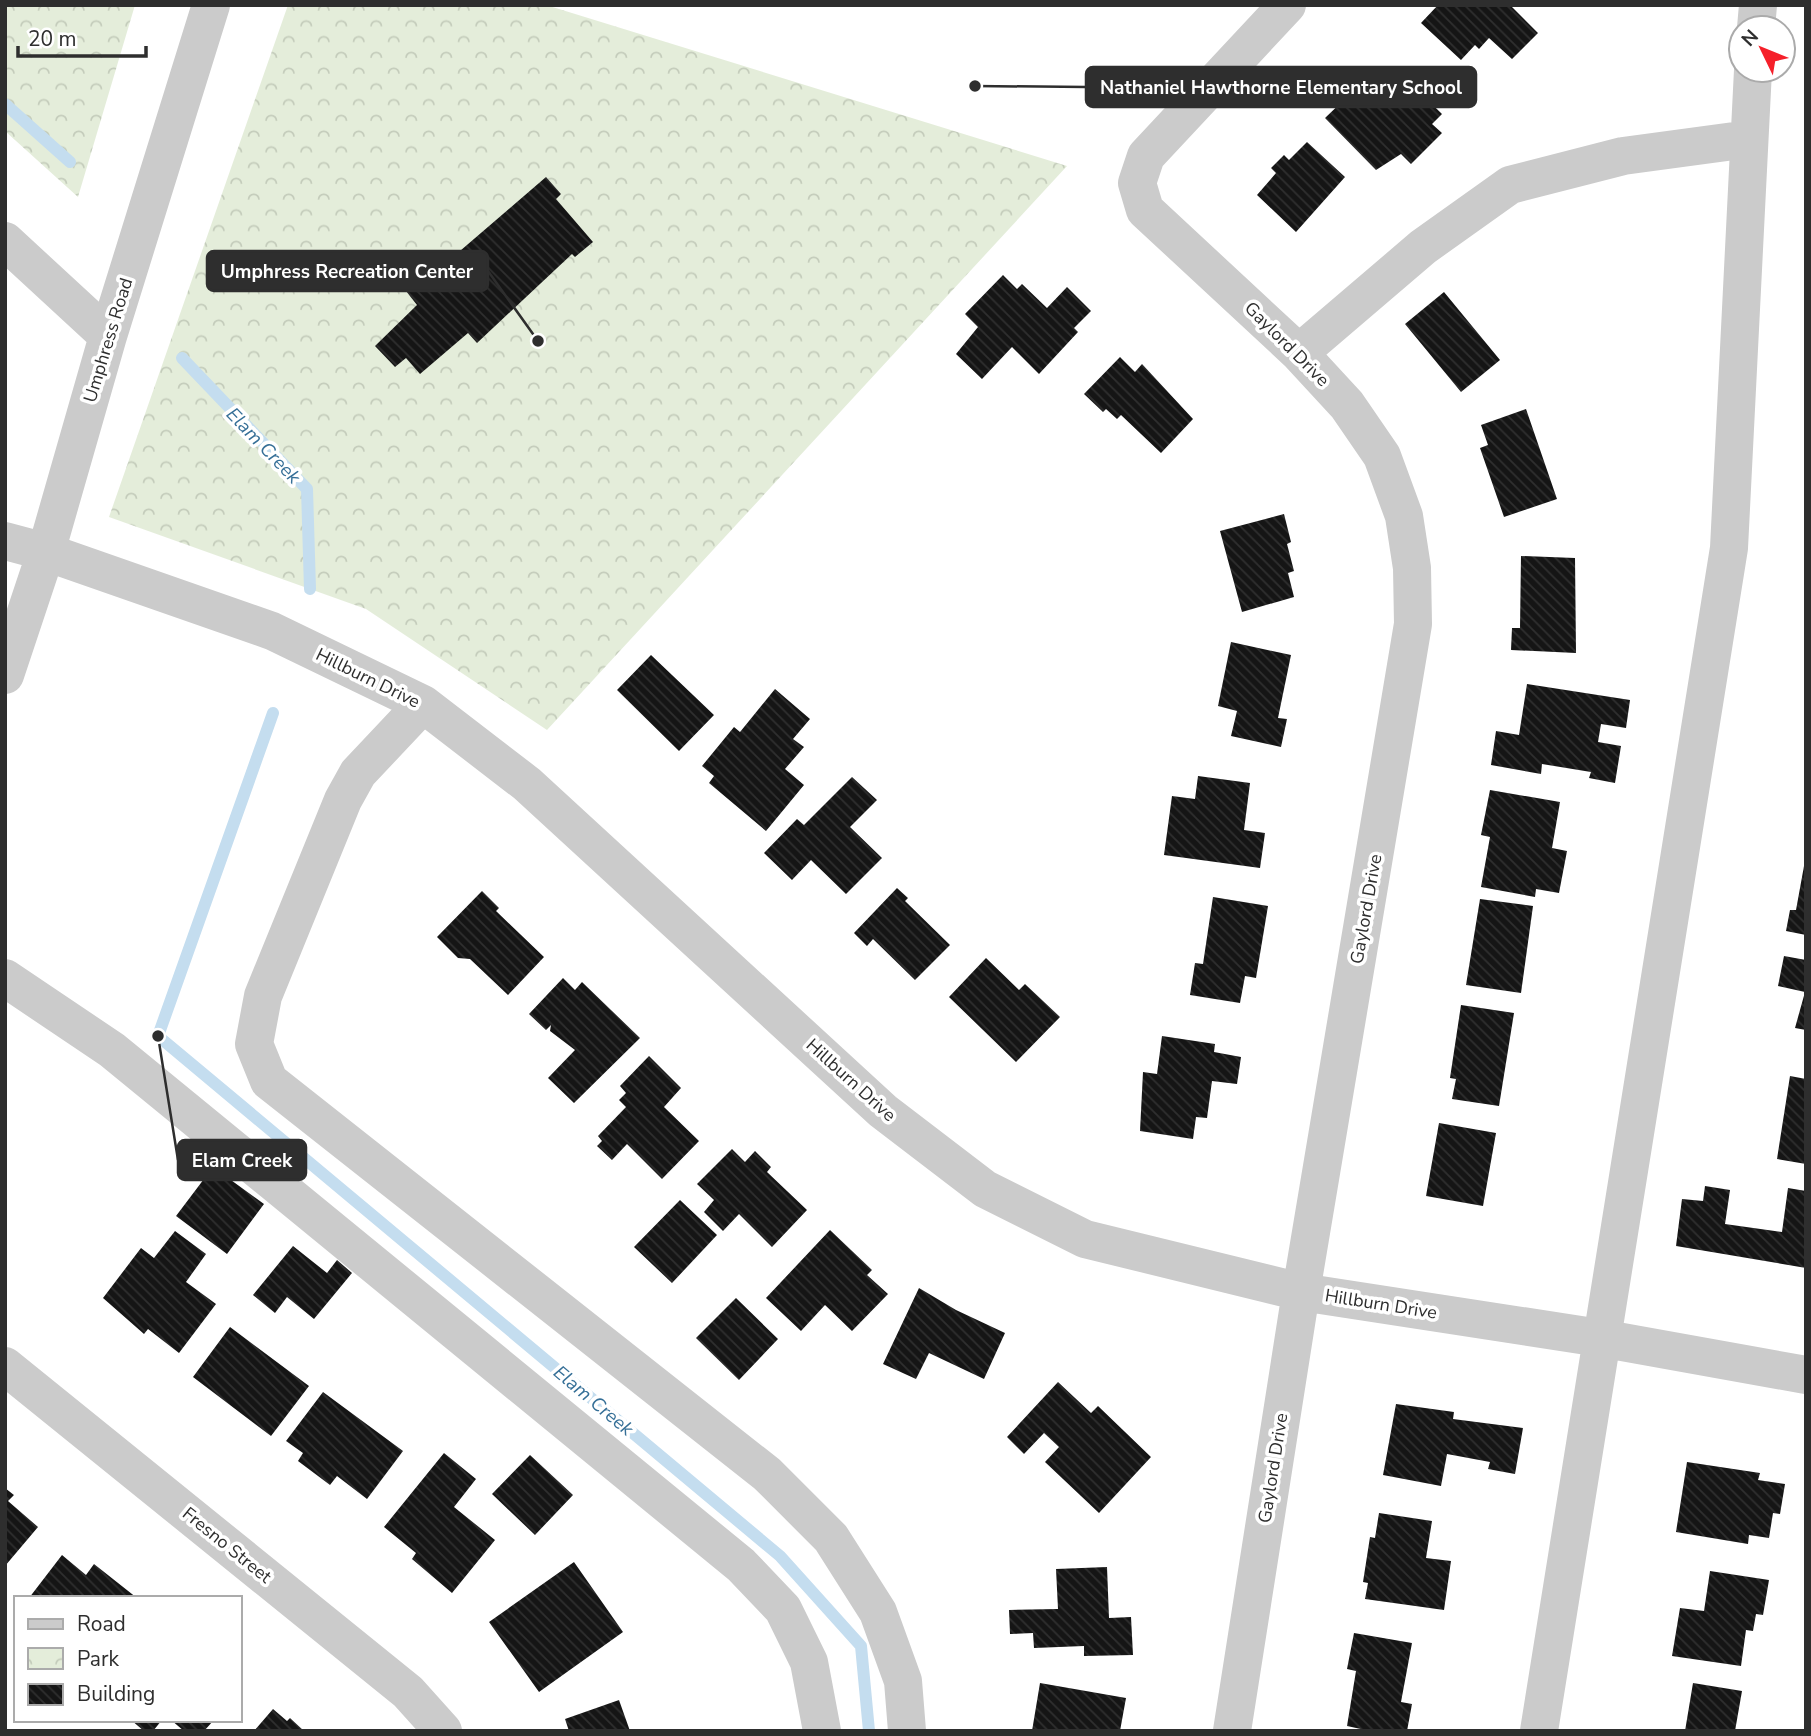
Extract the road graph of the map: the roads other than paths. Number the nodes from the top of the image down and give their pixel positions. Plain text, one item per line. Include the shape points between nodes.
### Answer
1 (211, 5) edge
2 (1287, 5) edge
3 (1752, 84) edge
4 (1748, 139) junction
5 (5, 240) edge
6 (108, 336) junction
7 (1298, 353) junction
8 (5, 541) edge
9 (46, 552) junction
10 (5, 675) edge
11 (423, 704) junction
12 (5, 978) edge
13 (1301, 1292) junction
14 (1600, 1338) junction
15 (5, 1366) edge
16 (1806, 1375) edge
17 (443, 1731) edge
18 (822, 1731) edge
19 (907, 1731) edge
20 (1231, 1731) edge
21 (1539, 1731) edge

1 - 6 street, Umphress Road
2 - 7 street, Gaylord Drive via 1146,156 1137,183 1145,209
3 - 4 street
4 - 7 street via 1623,156 1510,185 1423,247
4 - 14 street via 1729,548
5 - 6 street
6 - 9 street, Umphress Road
7 - 13 street, Gaylord Drive via 1347,405 1382,456 1404,516 1412,568 1413,624
8 - 9 street, Hillburn Drive
9 - 10 street, Umphress Road
9 - 11 street, Hillburn Drive via 272,631
11 - 13 street, Hillburn Drive via 527,784 883,1111 985,1189 1086,1239
11 - 19 street via 358,773 343,800 263,996 254,1044 269,1081 767,1474 831,1538 878,1612 903,1681
12 - 18 street via 112,1050 741,1565 783,1609 809,1662
13 - 14 street, Hillburn Drive
13 - 20 street, Gaylord Drive
14 - 16 street, Hillburn Drive
14 - 21 street
15 - 17 street, Fresno Street via 408,1692

